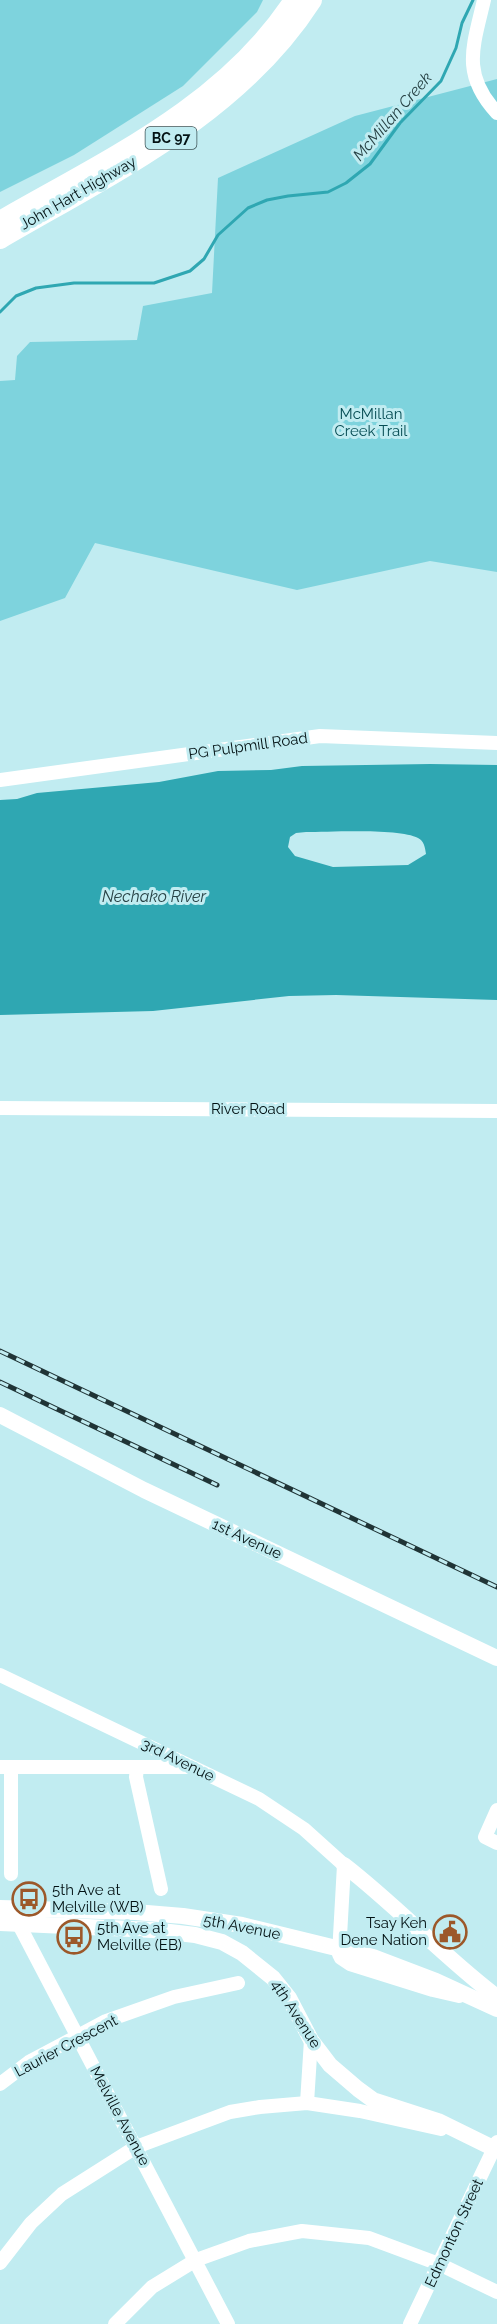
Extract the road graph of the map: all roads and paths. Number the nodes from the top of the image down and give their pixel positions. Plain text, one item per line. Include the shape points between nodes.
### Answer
1 (294, 0) edge
2 (312, 0) edge
3 (484, 0) edge
4 (497, 113) edge
5 (0, 221) edge
6 (0, 239) edge
7 (497, 743) edge
8 (0, 780) edge
9 (0, 1108) edge
10 (497, 1111) edge
11 (0, 1415) edge
12 (497, 1658) edge
13 (0, 1675) edge
14 (5, 1767) edge
15 (193, 1767) junction
16 (137, 1768) junction
17 (497, 1810) edge
18 (497, 1842) edge
19 (344, 1865) junction
20 (11, 1874) dead end
21 (161, 1889) dead end
22 (5, 1908) edge
23 (0, 1923) edge
24 (18, 1924) junction
25 (222, 1942) joint
26 (339, 1948) junction
27 (238, 1983) dead end
28 (497, 1997) edge
29 (497, 2009) edge
30 (78, 2037) junction
31 (311, 2040) junction
32 (0, 2084) edge
33 (307, 2103) junction
34 (464, 2133) junction
35 (496, 2146) edge
36 (136, 2147) junction
37 (196, 2260) junction
38 (0, 2263) edge
39 (439, 2264) junction
40 (497, 2292) edge
41 (115, 2324) edge
42 (228, 2324) edge
43 (410, 2324) edge

1 - 5 highway, John Hart Highway / BC 97 via 245,61 210,93 163,127
2 - 6 highway, John Hart Highway / BC 97 via 293,29 218,104 174,137
3 - 4 street via 472,47 474,78 483,98
7 - 8 street, PG Pulpmill Road via 320,736
9 - 10 street, River Road
11 - 12 main road, 1st Avenue via 144,1490
13 - 15 street, 3rd Avenue
14 - 16 street
14 - 20 street
15 - 16 street
15 - 19 street, 3rd Avenue via 281,1813
16 - 21 street
17 - 18 street via 485,1837
19 - 26 street
19 - 28 main road
22 - 24 street, Melville Avenue
22 - 26 main road, 5th Avenue via 183,1916 242,1925
23 - 24 main road, 5th Avenue
24 - 25 main road, 5th Avenue via 153,1930
24 - 30 street, Melville Avenue
25 - 31 main road, 4th Avenue via 273,1978 289,1998
26 - 29 main road, 5th Avenue via 412,1971
27 - 30 street, Laurier Crescent via 174,1997 106,2021
30 - 32 street, Laurier Crescent via 29,2062
30 - 36 street, Melville Avenue
31 - 33 street
31 - 34 main road, 4th Avenue via 330,2065 373,2100
33 - 34 street, 4th Avenue
33 - 36 street, 4th Avenue via 230,2112
34 - 35 main road, 4th Avenue
35 - 39 street, Edmonton Street
36 - 37 street, Melville Avenue
36 - 38 street, 4th Avenue via 62,2194 31,2223
37 - 39 street via 249,2241 302,2231 369,2238
37 - 41 street via 152,2288
37 - 42 street, Melville Avenue
39 - 40 street
39 - 43 street, Edmonton Street

